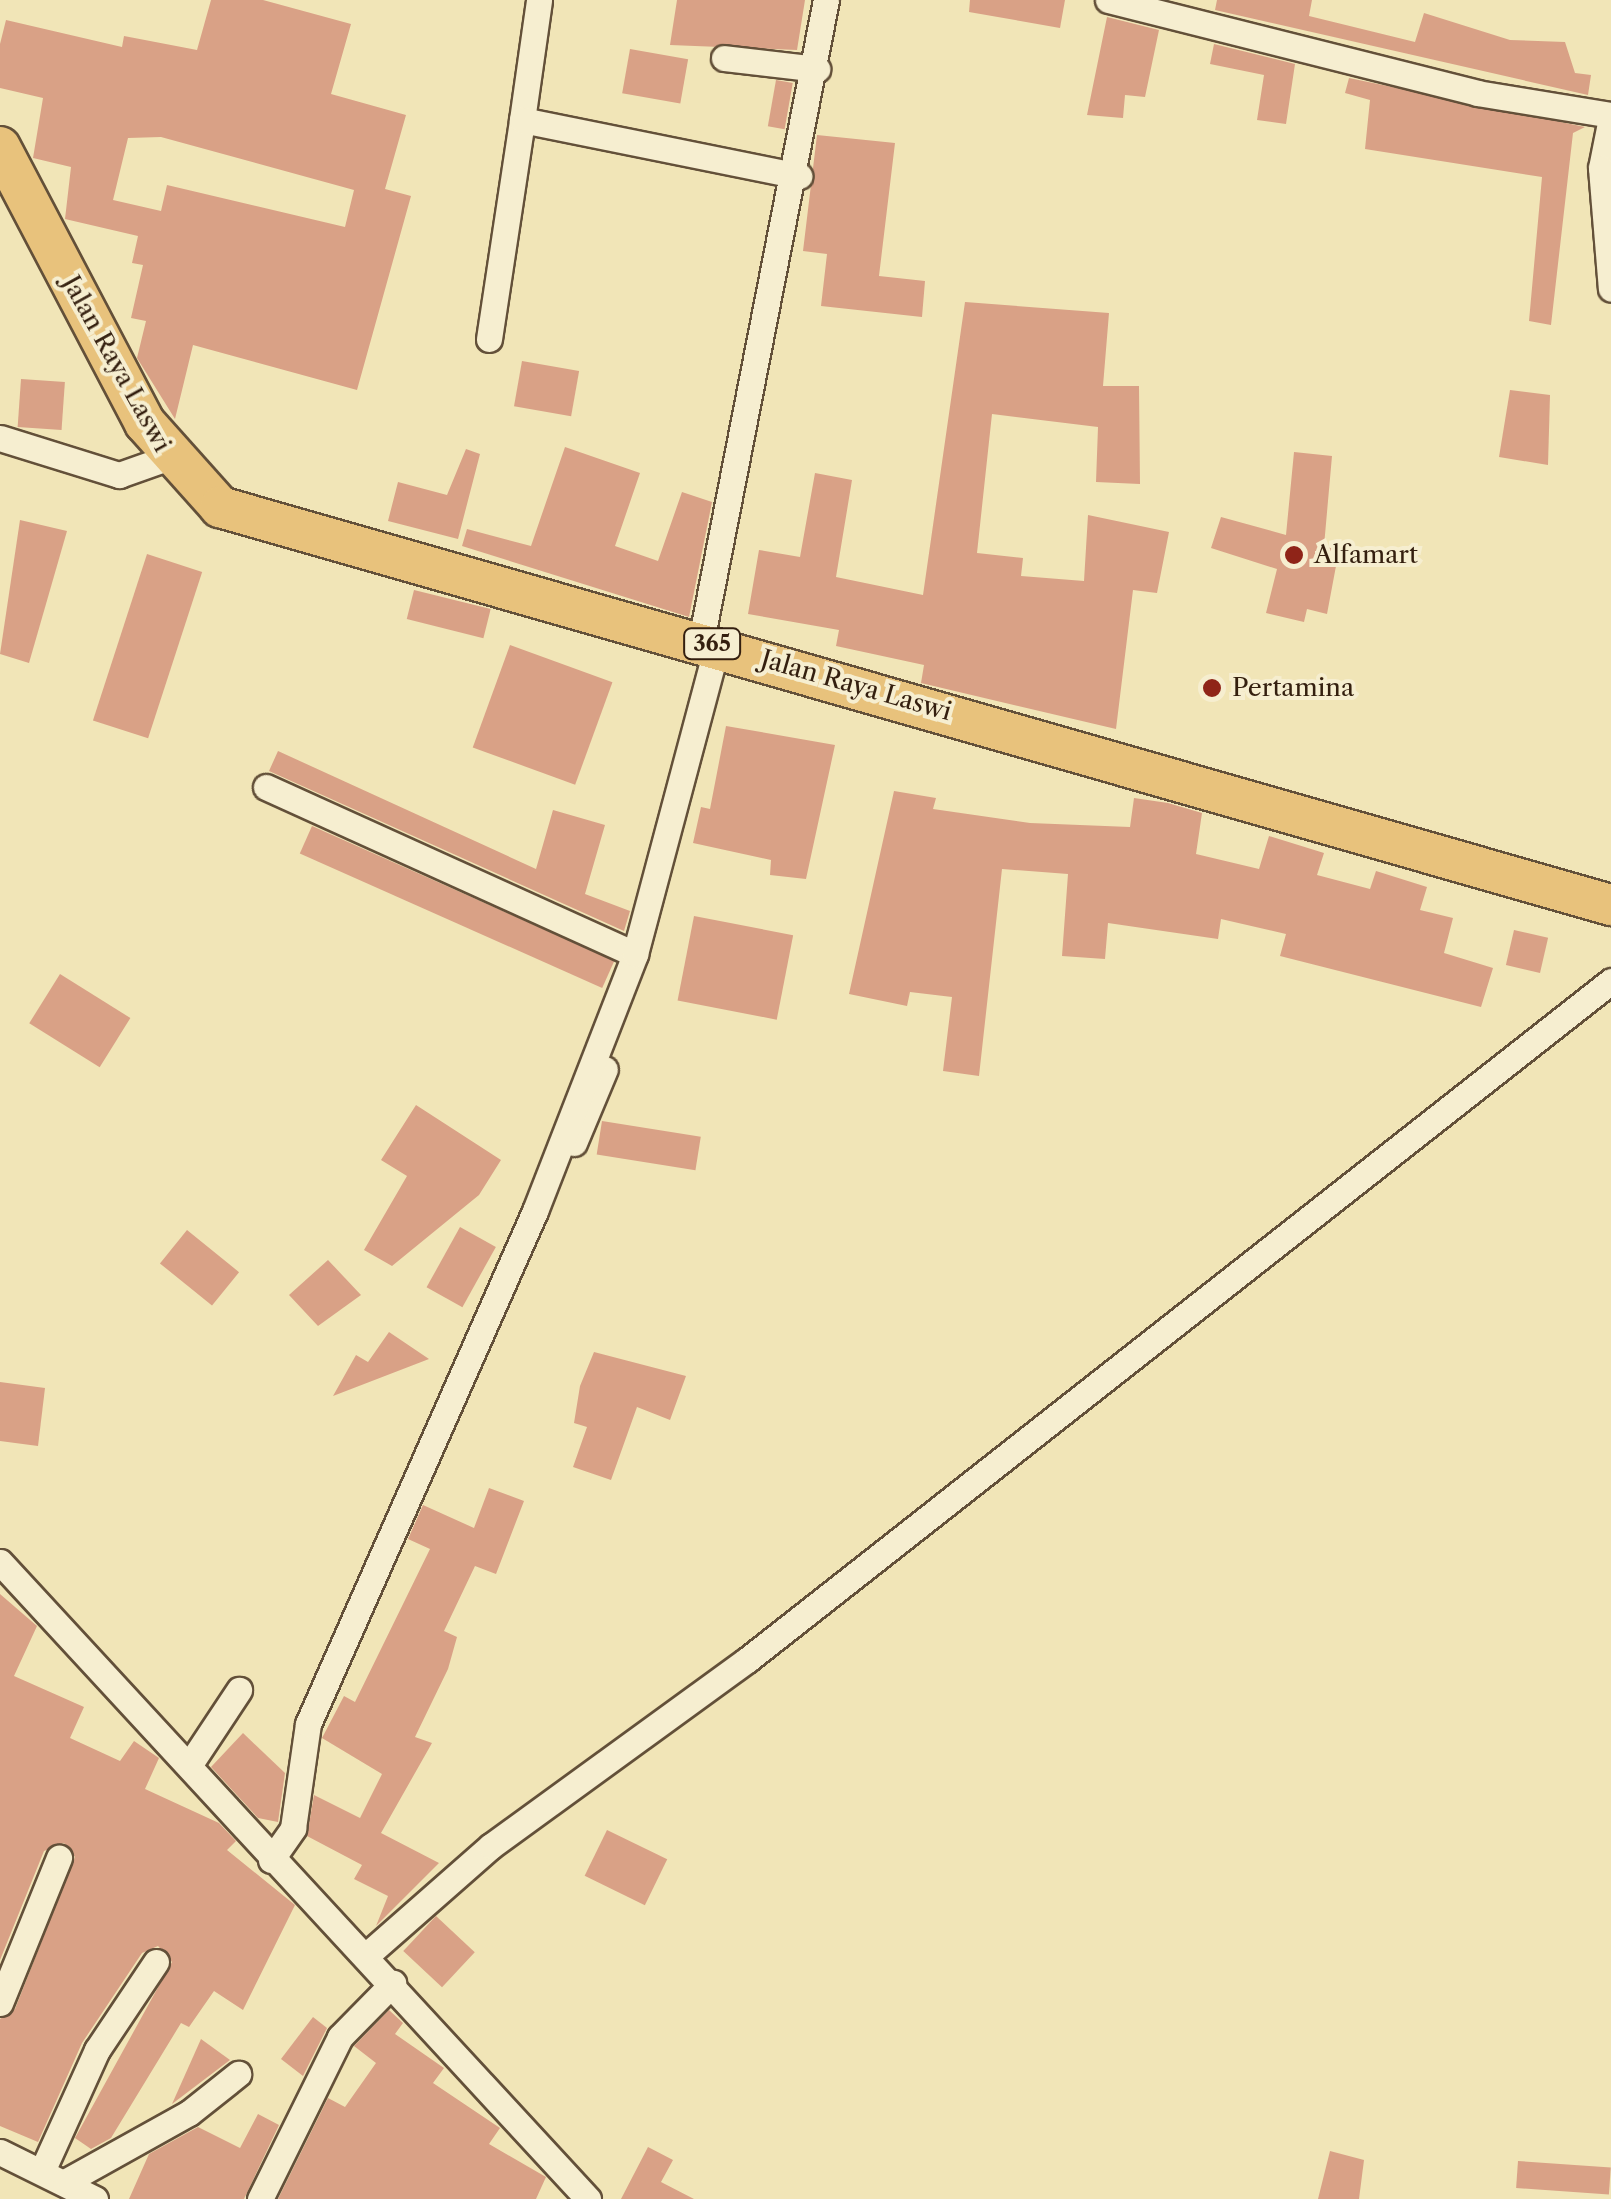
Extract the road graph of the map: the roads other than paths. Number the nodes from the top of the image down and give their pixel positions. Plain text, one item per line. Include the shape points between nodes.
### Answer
1 (539, 0) edge
2 (826, 0) edge
3 (1108, 0) edge
4 (724, 58) dead end
5 (817, 69) junction
6 (1611, 116) edge
7 (522, 120) junction
8 (0, 146) edge
9 (799, 176) junction
10 (1611, 289) edge
11 (489, 339) dead end
12 (0, 438) edge
13 (167, 458) junction
14 (717, 645) junction
15 (266, 787) dead end
16 (1611, 905) edge
17 (640, 949) junction
18 (1611, 980) edge
19 (0, 1562) edge
20 (239, 1690) dead end
21 (190, 1764) junction
22 (59, 1858) dead end
23 (270, 1860) junction
24 (368, 1954) junction
25 (156, 1962) dead end
26 (393, 1983) junction
27 (0, 2002) edge
28 (238, 2074) dead end
29 (0, 2152) edge
30 (71, 2185) edge
31 (555, 2188) edge
32 (260, 2199) edge
33 (588, 2199) edge

1 - 7 street
2 - 5 street
3 - 6 street via 1477,93
4 - 5 street
5 - 9 street
6 - 10 street via 1601,184
7 - 9 street
7 - 11 street
8 - 13 main road, Jalan Raya Laswi / 365
9 - 14 street
12 - 13 street via 125,475
13 - 14 main road, Jalan Raya Laswi / 365 via 220,507
14 - 16 main road, Jalan Raya Laswi / 365
14 - 17 street
15 - 17 street
17 - 23 street via 535,1211 308,1724 293,1828
18 - 24 street via 762,1648 491,1846
19 - 21 street
20 - 21 street
21 - 23 street
22 - 27 street
23 - 24 street
24 - 26 street
25 - 30 street via 97,2050
26 - 31 street
26 - 32 street via 340,2037
28 - 30 street via 189,2113
29 - 30 street
31 - 33 street

